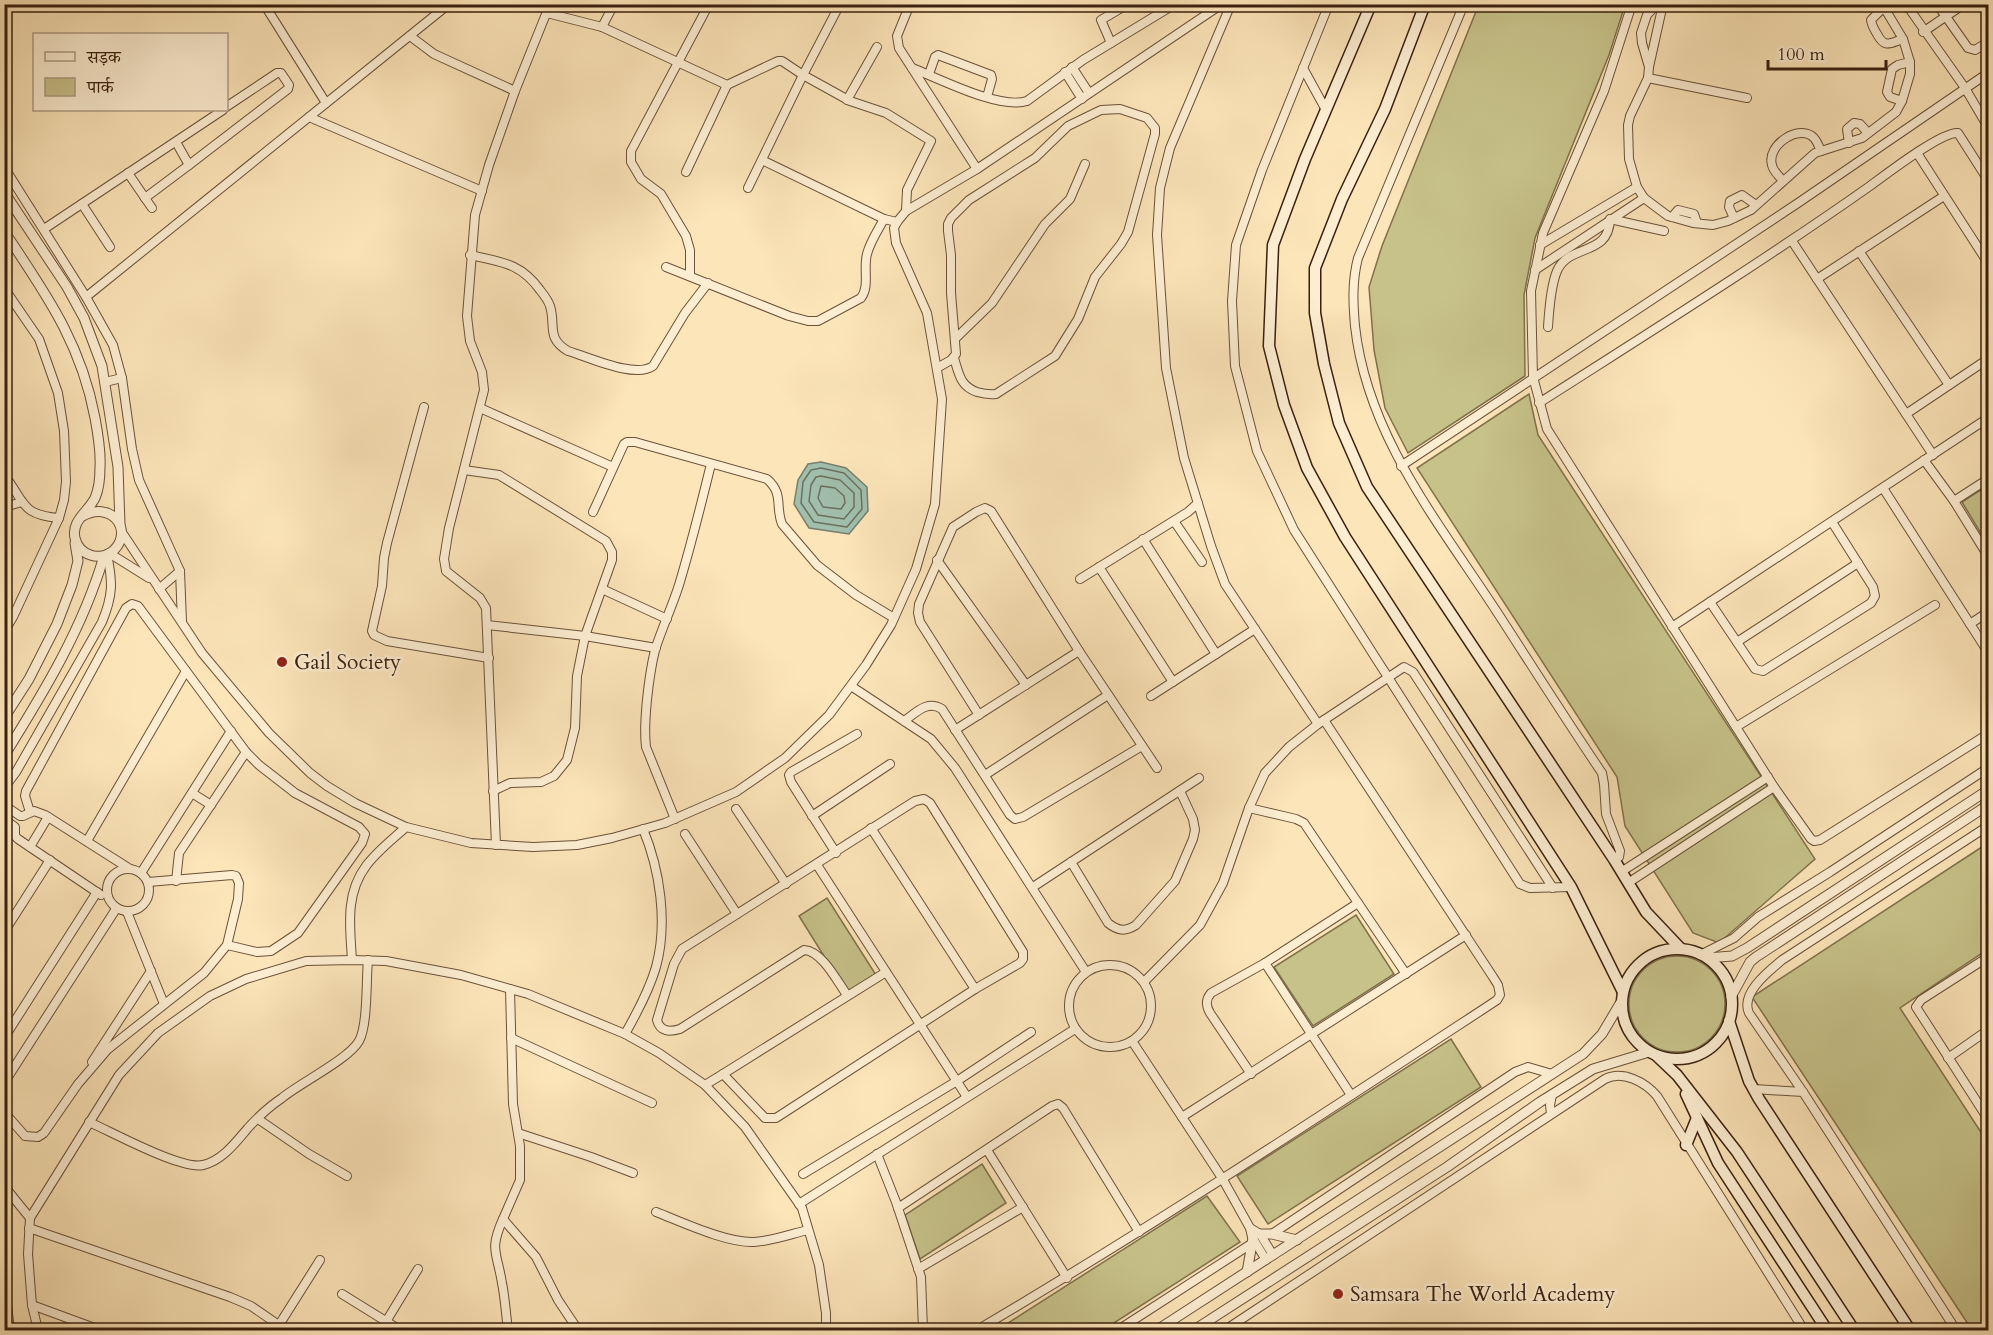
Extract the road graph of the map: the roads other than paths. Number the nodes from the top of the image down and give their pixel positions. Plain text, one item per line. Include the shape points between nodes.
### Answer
1 (9, 4) edge
2 (264, 4) edge
3 (449, 4) edge
4 (614, 4) edge
5 (709, 4) edge
6 (840, 4) edge
7 (910, 4) edge
8 (916, 4) edge
9 (1128, 4) edge
10 (1222, 4) edge
11 (1231, 4) edge
12 (1329, 4) edge
13 (1371, 4) edge
14 (1425, 4) edge
15 (1464, 4) edge
16 (1632, 4) edge
17 (1657, 4) edge
18 (1663, 4) edge
19 (1906, 4) edge
20 (1937, 4) edge
21 (1964, 4) edge
22 (1171, 6) edge
23 (1883, 6) edge
24 (4, 8) edge
25 (549, 9) edge
26 (1945, 17) junction
27 (904, 20) junction
28 (602, 27) junction
29 (1923, 32) junction
30 (410, 36) junction
31 (1904, 39) junction
32 (1989, 42) edge
33 (1111, 43) junction
34 (877, 47) dead end
35 (678, 62) junction
36 (1910, 62) junction
37 (1649, 67) junction
38 (912, 68) junction
39 (1304, 68) junction
40 (1069, 70) junction
41 (1989, 73) edge
42 (929, 74) junction
43 (803, 75) junction
44 (1648, 78) junction
45 (727, 85) junction
46 (1965, 88) junction
47 (515, 91) junction
48 (1089, 93) junction
49 (987, 98) junction
50 (1746, 98) dead end
51 (1082, 99) junction
52 (848, 100) junction
53 (1902, 101) junction
54 (326, 103) junction
55 (228, 106) edge
56 (1326, 110) junction
57 (221, 111) edge
58 (309, 117) junction
59 (1989, 127) edge
60 (1869, 133) junction
61 (176, 142) junction
62 (1849, 143) junction
63 (1821, 150) junction
64 (1917, 153) junction
65 (762, 160) junction
66 (1085, 164) dead end
67 (189, 165) junction
68 (4, 167) edge
69 (977, 169) junction
70 (686, 172) dead end
71 (128, 173) junction
72 (1989, 180) edge
73 (1783, 181) junction
74 (1637, 187) junction
75 (748, 188) dead end
76 (482, 191) junction
77 (4, 192) edge
78 (1944, 195) junction
79 (145, 198) junction
80 (1644, 198) junction
81 (82, 204) junction
82 (1756, 206) junction
83 (152, 208) dead end
84 (906, 211) junction
85 (1734, 218) junction
86 (884, 219) junction
87 (1610, 219) junction
88 (897, 222) junction
89 (44, 229) junction
90 (4, 231) edge
91 (1664, 231) dead end
92 (1792, 241) junction
93 (1540, 245) junction
94 (110, 247) dead end
95 (1859, 251) junction
96 (470, 255) junction
97 (1989, 263) edge
98 (666, 267) dead end
99 (1535, 270) junction
100 (690, 276) junction
101 (1817, 279) junction
102 (708, 283) junction
103 (6, 294) edge
104 (86, 297) junction
105 (1548, 327) dead end
106 (954, 339) junction
107 (954, 358) junction
108 (1989, 359) edge
109 (937, 368) junction
110 (1533, 377) junction
111 (122, 378) junction
112 (105, 382) junction
113 (1949, 385) junction
114 (1539, 403) junction
115 (424, 407) dead end
116 (480, 408) junction
117 (1906, 414) junction
118 (1989, 418) edge
119 (1933, 454) junction
120 (1924, 460) junction
121 (711, 464) junction
122 (1401, 466) junction
123 (613, 467) junction
124 (464, 470) junction
125 (4, 475) edge
126 (1989, 479) edge
127 (1883, 488) junction
128 (1954, 501) junction
129 (21, 502) junction
130 (1198, 503) junction
131 (4, 507) edge
132 (593, 512) dead end
133 (81, 517) junction
134 (58, 518) junction
135 (1174, 520) junction
136 (1832, 522) junction
137 (120, 528) junction
138 (74, 536) junction
139 (1143, 539) junction
140 (107, 554) junction
141 (1989, 556) edge
142 (937, 560) junction
143 (1202, 562) dead end
144 (1858, 563) junction
145 (1099, 567) junction
146 (180, 571) junction
147 (1080, 579) dead end
148 (153, 581) junction
149 (159, 589) junction
150 (602, 589) junction
151 (1710, 602) junction
152 (1935, 605) dead end
153 (1989, 612) edge
154 (894, 618) junction
155 (667, 619) junction
156 (182, 622) junction
157 (1970, 624) junction
158 (487, 625) junction
159 (1672, 627) junction
160 (1255, 629) junction
161 (4, 632) edge
162 (585, 636) junction
163 (1737, 642) junction
164 (656, 648) junction
165 (1079, 651) junction
166 (1989, 652) edge
167 (1216, 654) junction
168 (489, 658) junction
169 (186, 671) junction
170 (1388, 678) junction
171 (1173, 682) junction
172 (1026, 685) junction
173 (851, 686) junction
174 (1108, 695) junction
175 (1151, 696) dead end
176 (979, 715) junction
177 (4, 718) edge
178 (904, 721) junction
179 (1321, 722) junction
180 (1736, 727) junction
181 (956, 730) junction
182 (231, 732) junction
183 (857, 734) dead end
184 (1989, 734) edge
185 (1142, 746) junction
186 (246, 752) junction
187 (4, 756) edge
188 (890, 764) dead end
189 (1157, 768) dead end
190 (1989, 768) edge
191 (985, 775) junction
192 (1768, 777) junction
193 (1199, 778) dead end
194 (1774, 787) junction
195 (4, 789) edge
196 (1989, 790) edge
197 (493, 791) junction
198 (1180, 791) junction
199 (192, 792) junction
200 (4, 805) edge
201 (211, 805) junction
202 (1989, 805) edge
203 (1249, 808) junction
204 (736, 809) dead end
205 (30, 812) junction
206 (812, 816) junction
207 (48, 817) junction
208 (4, 819) edge
209 (675, 819) junction
210 (1989, 826) edge
211 (406, 827) junction
212 (871, 828) junction
213 (643, 829) junction
214 (685, 834) dead end
215 (87, 842) junction
216 (496, 845) junction
217 (30, 847) junction
218 (836, 853) junction
219 (50, 860) junction
220 (1615, 861) junction
221 (1071, 862) junction
222 (817, 865) junction
223 (130, 869) junction
224 (1621, 872) junction
225 (141, 873) junction
226 (176, 881) junction
227 (148, 882) junction
228 (1628, 883) junction
229 (786, 884) junction
230 (1033, 887) junction
231 (1571, 887) junction
232 (1553, 888) junction
233 (97, 892) junction
234 (108, 899) junction
235 (1358, 903) junction
236 (117, 909) junction
237 (127, 912) junction
238 (737, 914) junction
239 (4, 932) edge
240 (1466, 935) junction
241 (227, 945) junction
242 (1681, 949) junction
243 (1704, 956) junction
244 (1989, 957) edge
245 (352, 960) junction
246 (368, 960) junction
247 (1265, 963) junction
248 (151, 971) junction
249 (886, 972) junction
250 (1086, 972) junction
251 (1406, 974) junction
252 (1144, 982) junction
253 (510, 989) junction
254 (975, 989) junction
255 (847, 995) junction
256 (1622, 997) junction
257 (1731, 997) junction
258 (164, 1004) junction
259 (1729, 1022) junction
260 (921, 1024) junction
261 (1075, 1029) junction
262 (1989, 1030) edge
263 (1032, 1032) dead end
264 (625, 1034) junction
265 (1311, 1035) junction
266 (4, 1038) edge
267 (511, 1038) junction
268 (1132, 1041) junction
269 (1653, 1054) junction
270 (1948, 1058) junction
271 (723, 1074) junction
272 (1251, 1074) junction
273 (1552, 1074) junction
274 (1677, 1075) junction
275 (957, 1081) junction
276 (4, 1083) edge
277 (78, 1084) junction
278 (705, 1085) junction
279 (1753, 1089) junction
280 (1803, 1092) junction
281 (1351, 1095) junction
282 (1552, 1095) junction
283 (967, 1097) junction
284 (652, 1104) dead end
285 (4, 1112) edge
286 (1551, 1114) junction
287 (1182, 1117) junction
288 (1697, 1118) junction
289 (258, 1119) junction
290 (1989, 1119) edge
291 (89, 1122) junction
292 (518, 1133) junction
293 (1686, 1145) junction
294 (987, 1150) junction
295 (877, 1154) junction
296 (633, 1173) dead end
297 (803, 1174) dead end
298 (347, 1176) dead end
299 (1222, 1178) junction
300 (4, 1186) edge
301 (799, 1204) junction
302 (1023, 1207) junction
303 (898, 1208) junction
304 (656, 1212) dead end
305 (30, 1218) junction
306 (504, 1219) junction
307 (4, 1228) edge
308 (29, 1228) junction
309 (808, 1230) junction
310 (1138, 1232) junction
311 (1272, 1234) junction
312 (1255, 1239) junction
313 (1298, 1240) junction
314 (1270, 1258) junction
315 (320, 1260) dead end
316 (4, 1268) edge
317 (418, 1269) dead end
318 (918, 1269) junction
319 (1247, 1272) junction
320 (1067, 1278) junction
321 (4, 1280) edge
322 (342, 1294) dead end
323 (32, 1305) junction
324 (386, 1322) junction
325 (279, 1325) junction
326 (10, 1330) edge
327 (38, 1330) edge
328 (100, 1330) edge
329 (286, 1330) edge
330 (381, 1330) edge
331 (400, 1330) edge
332 (508, 1330) edge
333 (578, 1330) edge
334 (826, 1330) edge
335 (923, 1330) edge
336 (977, 1330) edge
337 (1118, 1330) edge
338 (1157, 1330) edge
339 (1194, 1330) edge
340 (1229, 1330) edge
341 (1804, 1330) edge
342 (1827, 1330) edge
343 (1854, 1330) edge
344 (1910, 1330) edge
345 (1956, 1330) edge

1 - 24 street
2 - 54 street
3 - 30 street
4 - 28 street
5 - 35 street
6 - 43 street
7 - 27 street
8 - 27 street
9 - 33 street via 1101,20
10 - 48 street
11 - 130 street via 1170,148 1160,188 1157,235 1166,368
12 - 39 street
13 - 56 main road
14 - 220 main road via 1385,109 1341,199 1317,260 1315,313 1324,364 1340,423 1367,487
15 - 122 street via 1356,267 1353,299 1357,344 1379,421
16 - 93 street via 1604,91
17 - 37 street via 1647,15 1641,33
18 - 37 street
19 - 29 street
20 - 26 street
21 - 26 street
22 - 33 street
23 - 31 street
23 - 31 street via 1871,20 1881,41 1888,44
25 - 28 street
25 - 47 street
26 - 29 street
26 - 32 street via 1968,48 1975,50
27 - 38 street via 897,42
28 - 35 street
29 - 46 street
30 - 47 street via 434,54
30 - 54 street
31 - 36 street
33 - 40 street
34 - 52 street
35 - 45 street
35 - 100 street via 631,156 641,179 661,194 686,236
36 - 53 street
36 - 53 street via 1892,69 1887,92
37 - 44 street
38 - 42 street
38 - 69 street
39 - 56 street
39 - 170 street via 1236,245 1232,301 1235,366 1257,451 1294,530
40 - 48 street
40 - 49 street via 1019,104
40 - 51 street
41 - 46 street
42 - 49 street
42 - 49 street via 938,55 991,75
43 - 45 street via 778,61
43 - 52 street
43 - 65 street
44 - 50 street
44 - 74 street via 1628,125 1629,159
45 - 70 street
46 - 59 street
46 - 110 street
47 - 76 street
48 - 51 street
51 - 69 street
52 - 84 street via 886,113 930,141 908,190
53 - 60 street via 1892,117
54 - 58 street
55 - 67 street via 277,73 289,85
56 - 231 main road via 1273,245 1269,346 1284,405 1307,468 1346,537
57 - 61 street
58 - 76 street
58 - 104 street
60 - 62 street
60 - 62 street via 1854,123 1847,129
61 - 67 street
61 - 71 street
62 - 63 street
63 - 73 street
63 - 73 street via 1814,137 1806,134 1779,143 1773,150 1771,164
64 - 72 street via 1958,132
64 - 78 street
64 - 92 street
65 - 75 street
65 - 86 street
66 - 106 street via 1070,199 1045,224 992,303
67 - 79 street
68 - 89 street
69 - 84 street
71 - 79 street
71 - 81 street
73 - 82 street
74 - 80 street
74 - 93 street
76 - 96 street
77 - 112 street via 84,318
78 - 95 street
78 - 97 street
79 - 83 street
80 - 85 street via 1672,217 1681,209 1694,214 1697,223 1713,225
80 - 87 street
81 - 89 street
81 - 94 street
82 - 85 street
82 - 85 street via 1742,195 1730,201
84 - 88 street
86 - 88 street
86 - 102 street via 867,251 865,292 861,298 818,321 789,316
87 - 91 street
87 - 99 street
87 - 105 street via 1610,230 1604,240 1568,257 1557,270
88 - 109 street via 896,243 927,314
89 - 104 street
90 - 133 street via 64,325 85,377 99,438 100,466 94,500
92 - 101 street
92 - 114 street
93 - 99 street
95 - 101 street
95 - 113 street
96 - 102 street via 510,264 530,276 550,306 554,338 560,346 630,370 653,366
96 - 116 street via 466,316 470,341 482,372
98 - 100 street
99 - 110 street via 1531,291
100 - 102 street
101 - 117 street
103 - 134 street via 39,339 58,393 66,482
104 - 111 street via 113,345
106 - 107 street
106 - 107 street via 948,231 951,218 969,200 1035,158 1060,132 1083,118 1110,108 1152,122 1155,135 1128,232 1095,277 1078,319 1055,356 996,394 988,395 963,384
107 - 109 street
108 - 113 street
109 - 154 street via 942,399 936,504 916,569
110 - 114 street
110 - 122 street
111 - 112 street
111 - 146 street via 139,480
112 - 137 street via 118,467
113 - 117 street
114 - 159 street via 1546,429
115 - 168 street via 387,543 372,631 387,641
116 - 123 street
116 - 124 street
117 - 119 street
118 - 119 street
119 - 120 street
120 - 127 street
120 - 128 street
121 - 123 street via 627,442
121 - 154 street via 767,479 777,492 782,524 817,565
121 - 155 street
122 - 220 street via 1602,773 1606,814 1620,851
123 - 132 street
124 - 150 street via 499,475 606,541 612,560
124 - 158 street via 444,559 446,571 480,598 486,608
125 - 129 street
126 - 128 street
127 - 136 street
127 - 157 street
128 - 141 street
129 - 131 street
129 - 134 street via 41,517
130 - 135 street
130 - 160 street via 1225,584
133 - 137 street via 91,511 103,511 113,516
133 - 138 street
134 - 161 street
135 - 139 street
135 - 143 street
136 - 144 street
136 - 151 street
137 - 140 street via 120,540
137 - 148 street
138 - 140 street via 85,553
138 - 177 street via 78,561 57,624
139 - 145 street
139 - 167 street
140 - 148 street
140 - 187 street via 72,640
140 - 195 street via 112,584 102,622
142 - 165 street via 953,527 985,508 991,511
142 - 172 street
142 - 176 street via 919,604 920,622
144 - 163 street
144 - 163 street via 1873,587 1875,596 1871,603 1763,671 1755,669
145 - 147 street
145 - 171 street
146 - 149 street
146 - 156 street
148 - 149 street
149 - 156 street
150 - 155 street
150 - 162 street
151 - 159 street
151 - 163 street
152 - 180 street
153 - 157 street
154 - 173 street
155 - 164 street
156 - 211 street via 202,653 269,734 310,773 356,803
157 - 166 street
158 - 162 street
158 - 168 street
159 - 180 street
160 - 167 street
160 - 179 street
162 - 164 street
162 - 197 street via 567,760 554,776 541,782 510,783
164 - 209 street via 645,737
165 - 172 street
165 - 174 street
167 - 171 street
168 - 197 street
169 - 182 street
169 - 205 street via 144,612 132,604 126,608 26,791
169 - 215 street
170 - 179 street
170 - 232 street via 1520,884
170 - 232 street via 1404,668 1413,672
171 - 175 street
172 - 176 street
173 - 178 street
173 - 209 street via 829,715 785,758 736,792
174 - 185 street
174 - 191 street
176 - 181 street
178 - 181 street via 928,704 935,705
178 - 230 street via 930,739 956,768
179 - 203 street via 1289,747 1265,773
179 - 240 street
180 - 192 street
181 - 191 street
182 - 186 street
182 - 199 street
183 - 206 street via 789,775
184 - 194 street via 1817,841
185 - 189 street
185 - 191 street via 1015,819
186 - 201 street
186 - 241 street via 295,794 359,827 365,834 298,933 271,951 256,952
188 - 206 street
190 - 243 street
192 - 194 street
192 - 224 street
193 - 198 street
194 - 228 street
196 - 243 street via 1747,948 1732,956
197 - 216 street
198 - 221 street
198 - 221 street via 1193,819 1193,839 1174,881 1129,930 1117,930 1108,923
199 - 201 street
199 - 225 street
200 - 205 street via 20,816
201 - 226 street via 179,853
202 - 257 street via 1756,957
203 - 235 street via 1301,820
203 - 252 street via 1223,883 1200,925
204 - 229 street
205 - 207 street
206 - 218 street
207 - 215 street
207 - 217 street
208 - 217 street via 15,827 15,836
209 - 213 street
210 - 280 street via 1782,960 1763,976 1749,996 1749,1012
211 - 216 street
211 - 245 street via 367,865 357,881 350,910
212 - 218 street
212 - 254 street
212 - 254 street via 915,801 924,799 930,803 1023,952 1020,963
213 - 216 street via 577,845
213 - 264 street via 656,871 660,939 642,1005
214 - 238 street
215 - 223 street
217 - 219 street
218 - 222 street
219 - 233 street
219 - 239 street
220 - 224 main road
221 - 230 street
222 - 229 street
222 - 249 street
223 - 225 street
223 - 234 street via 111,876 106,886
224 - 228 main road
225 - 227 street
226 - 227 street
226 - 241 street via 232,875 238,879 238,899
227 - 237 street via 149,894 144,904
228 - 242 main road via 1646,912
229 - 238 street
230 - 250 street
231 - 232 street
231 - 256 main road
233 - 234 street
233 - 266 street
234 - 236 street
235 - 247 street
235 - 251 street
236 - 237 street
236 - 276 street
237 - 248 street
238 - 255 street via 678,955 657,1020 664,1030 680,1029 804,950 819,955
240 - 251 street
240 - 281 street via 1498,985 1497,1000
241 - 258 street via 204,973
242 - 243 main road
242 - 256 main road via 1653,955 1636,967
243 - 257 main road via 1722,972
244 - 270 street via 1916,1007
245 - 246 street
245 - 291 street via 306,961 246,979 210,996 158,1033 119,1075
246 - 253 street via 461,975
246 - 289 street via 359,1042
247 - 265 street
247 - 272 street via 1211,993 1206,1002
248 - 258 street
248 - 277 street
249 - 255 street
249 - 260 street
250 - 252 street via 1110,964 1124,967
250 - 261 street via 1073,987 1068,1005
251 - 265 street
252 - 268 street via 1150,994 1150,1014 1142,1032
253 - 264 street
253 - 267 street
254 - 260 street
255 - 271 street
256 - 269 main road via 1622,1015 1628,1030
256 - 273 street via 1602,1034 1583,1054
257 - 259 main road
258 - 277 street via 108,1049
259 - 269 main road via 1713,1045 1701,1054 1677,1059
259 - 279 main road
260 - 271 street via 776,1118 765,1118
260 - 275 street
261 - 268 street via 1089,1042 1108,1048
261 - 283 street
262 - 270 street
263 - 275 street
264 - 278 street
265 - 272 street
265 - 281 street
267 - 284 street
267 - 292 street
268 - 287 street
269 - 274 main road
269 - 282 street via 1593,1069
270 - 290 street
271 - 278 street
272 - 287 street
273 - 311 street via 1528,1067 1515,1072
273 - 313 street
274 - 288 main road
274 - 343 main road via 1737,1152
275 - 283 street
275 - 297 street
277 - 285 street via 38,1137 25,1136
278 - 301 street via 745,1127
279 - 280 street
279 - 344 main road
280 - 345 street
281 - 299 street
282 - 286 street
282 - 339 street
283 - 295 street
286 - 293 street via 1611,1076 1633,1078 1654,1093
286 - 340 street
287 - 299 street
288 - 293 main road
288 - 342 main road via 1718,1163
289 - 291 street via 221,1156 202,1166 173,1160
289 - 298 street
291 - 305 street
292 - 296 street
292 - 306 street via 520,1180
293 - 341 street
294 - 302 street
294 - 303 street
294 - 310 street via 1058,1104
295 - 301 street
295 - 303 street
299 - 310 street
299 - 312 street
300 - 305 street
301 - 309 street
302 - 318 street
302 - 320 street
303 - 318 street
304 - 309 street via 741,1241 768,1240
305 - 308 street
306 - 332 street via 496,1235 495,1255
306 - 333 street via 536,1257
307 - 316 street
308 - 323 street
308 - 325 street via 230,1297
309 - 334 street via 819,1265
310 - 320 street
311 - 312 street
311 - 313 street
312 - 314 street
312 - 319 street
312 - 337 street
313 - 314 street
314 - 319 street
315 - 325 street
317 - 324 street
318 - 335 street
319 - 338 street
320 - 336 street
321 - 326 street
322 - 324 street
323 - 327 street
323 - 328 street
324 - 330 street
324 - 331 street
325 - 329 street

